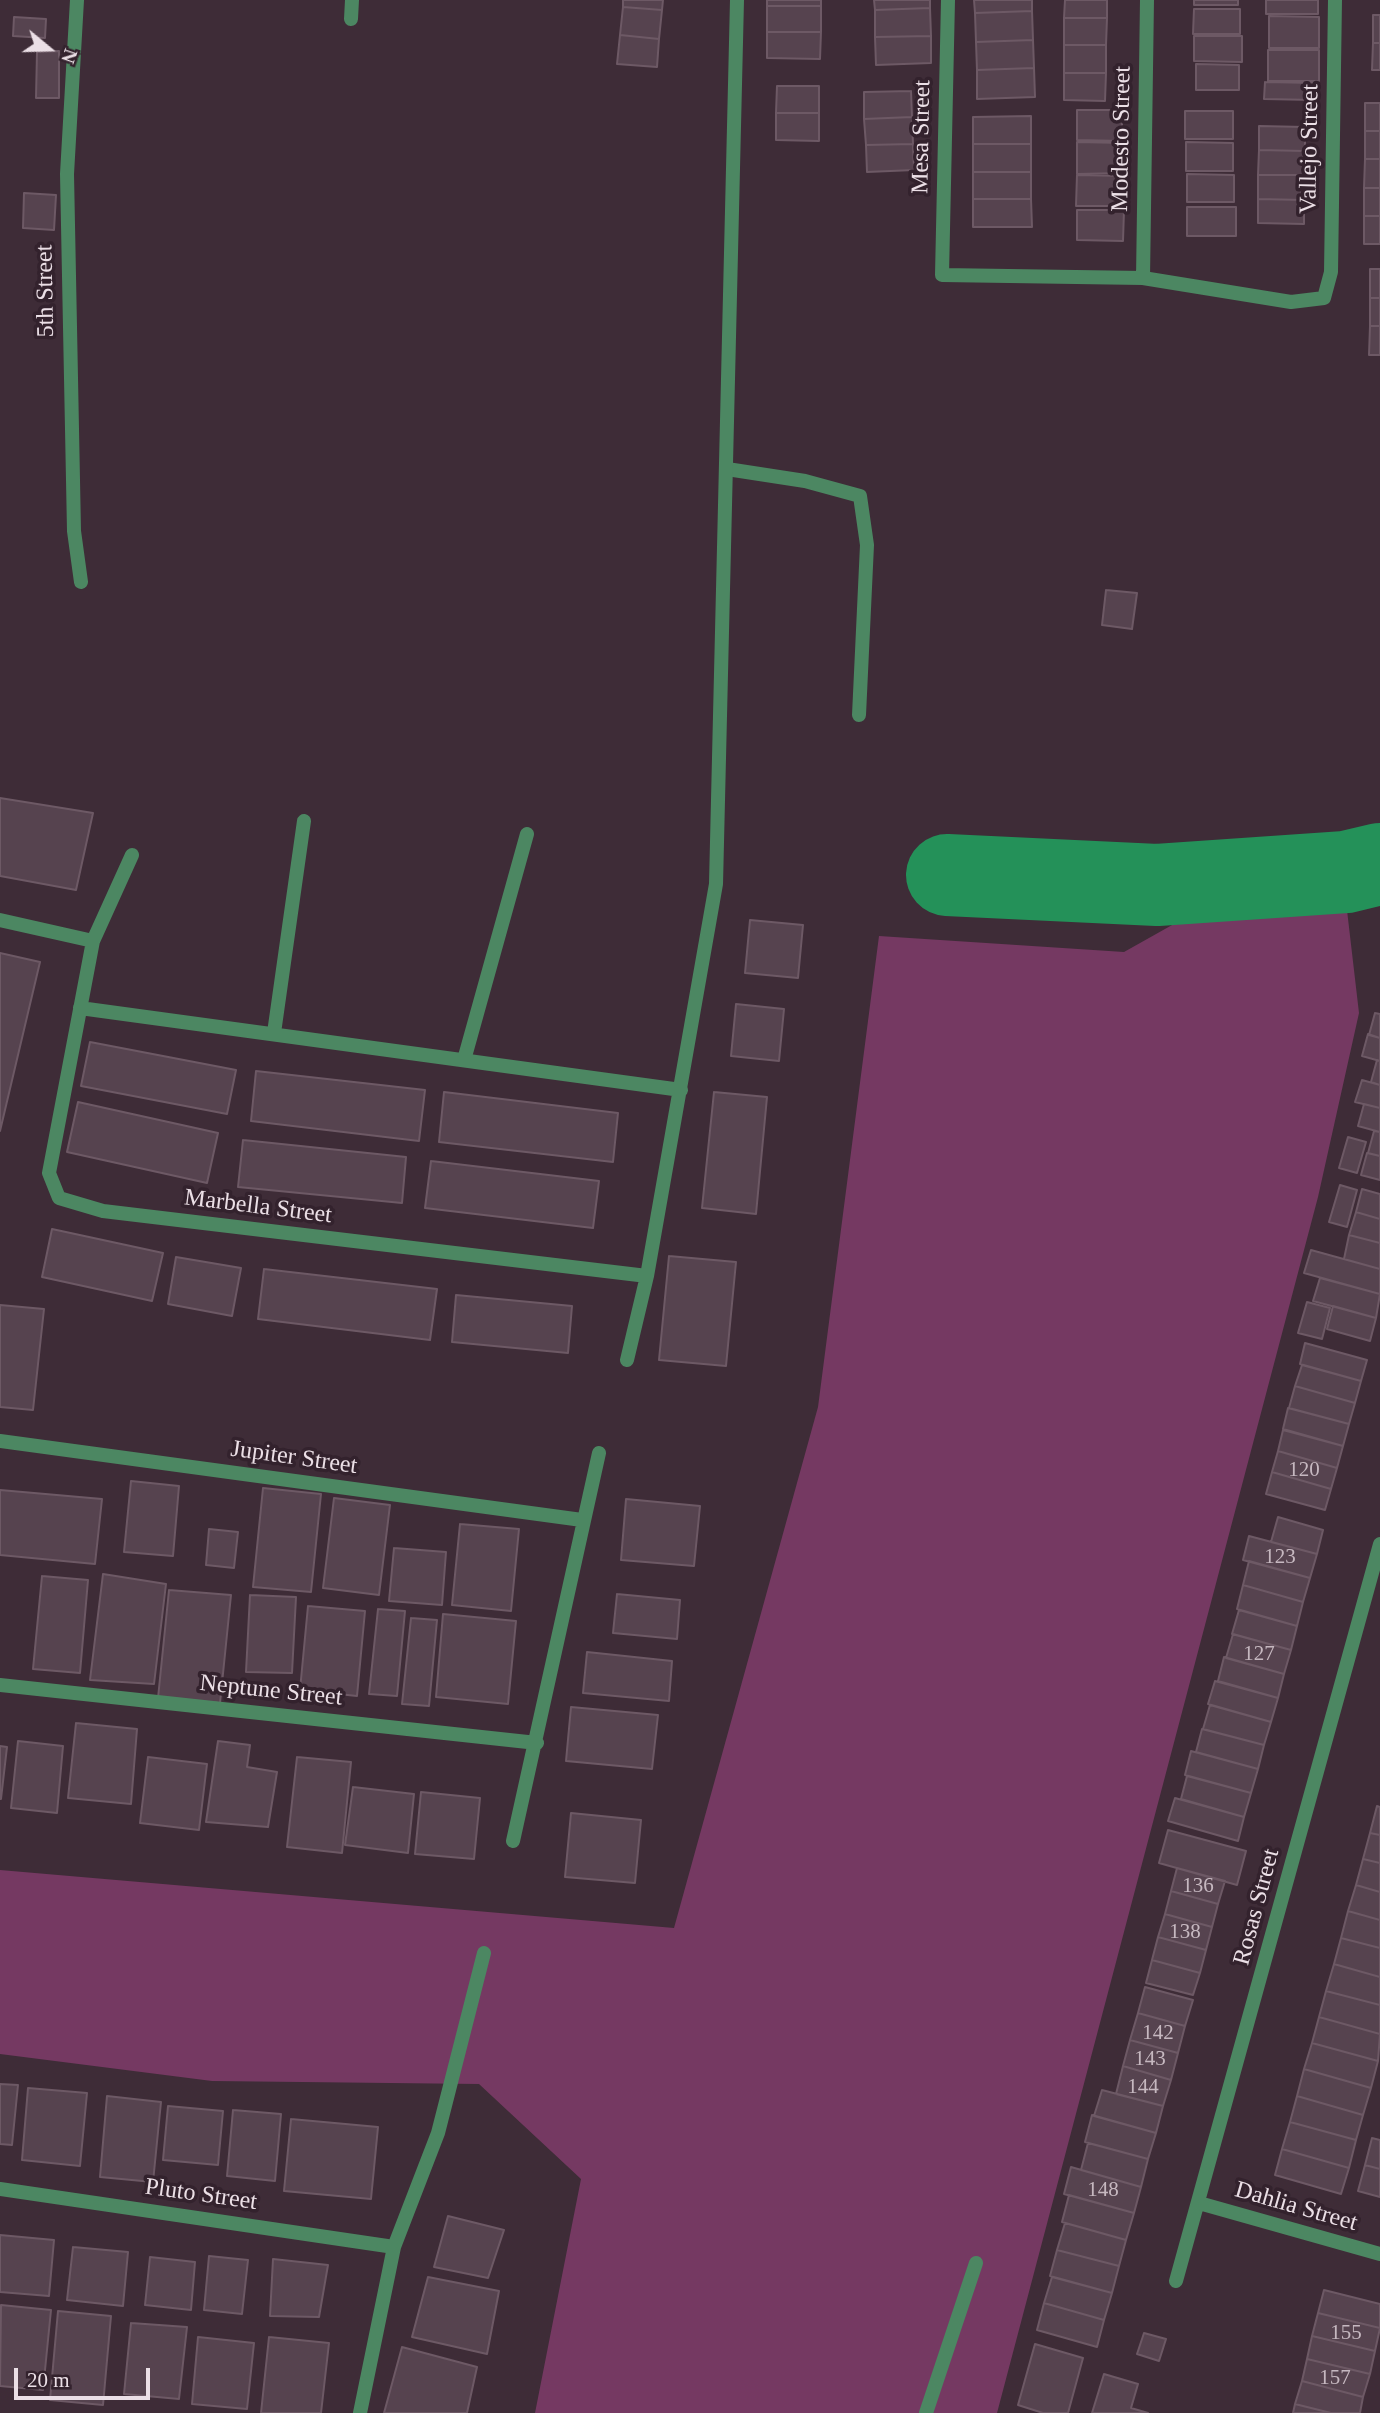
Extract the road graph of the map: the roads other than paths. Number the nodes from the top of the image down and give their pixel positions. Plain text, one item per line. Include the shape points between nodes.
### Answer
1 (77, 0) edge
2 (352, 0) edge
3 (737, 0) edge
4 (948, 0) edge
5 (1147, 0) edge
6 (1335, 0) edge
7 (351, 19) dead end
8 (1143, 278) junction
9 (726, 469) junction
10 (81, 582) dead end
11 (859, 715) dead end
12 (304, 821) dead end
13 (527, 834) dead end
14 (132, 855) dead end
15 (0, 920) edge
16 (93, 941) junction
17 (80, 1008) junction
18 (274, 1033) junction
19 (464, 1060) junction
20 (681, 1090) junction
21 (647, 1276) junction
22 (627, 1360) dead end
23 (0, 1441) edge
24 (599, 1453) dead end
25 (582, 1520) junction
26 (1380, 1544) edge
27 (0, 1685) edge
28 (537, 1743) junction
29 (513, 1841) dead end
30 (484, 1953) dead end
31 (0, 2189) edge
32 (1199, 2203) junction
33 (394, 2247) junction
34 (1380, 2254) edge
35 (976, 2263) dead end
36 (1176, 2281) dead end
37 (360, 2413) edge
38 (926, 2413) edge

1 - 10 street, 5th Street via 67,174 73,506
2 - 7 street
3 - 9 street
4 - 8 street, Mesa Street via 942,275
5 - 8 street, Modesto Street
6 - 8 street, Vallejo Street via 1331,272 1324,298 1292,302
9 - 11 street via 805,481 860,496 867,545
9 - 20 street via 716,884
12 - 18 street
13 - 19 street
14 - 16 street
15 - 16 street
16 - 17 street
17 - 18 street
17 - 21 street, Marbella Street via 49,1173 59,1198 103,1211
18 - 19 street
19 - 20 street
20 - 21 street
21 - 22 street
23 - 25 street, Jupiter Street
24 - 25 street
25 - 28 street
26 - 32 street, Rosas Street
27 - 28 street, Neptune Street
28 - 29 street
30 - 33 street via 438,2133
31 - 33 street, Pluto Street
32 - 34 street, Dahlia Street
32 - 36 street, Rosas Street
33 - 37 street
35 - 38 street

